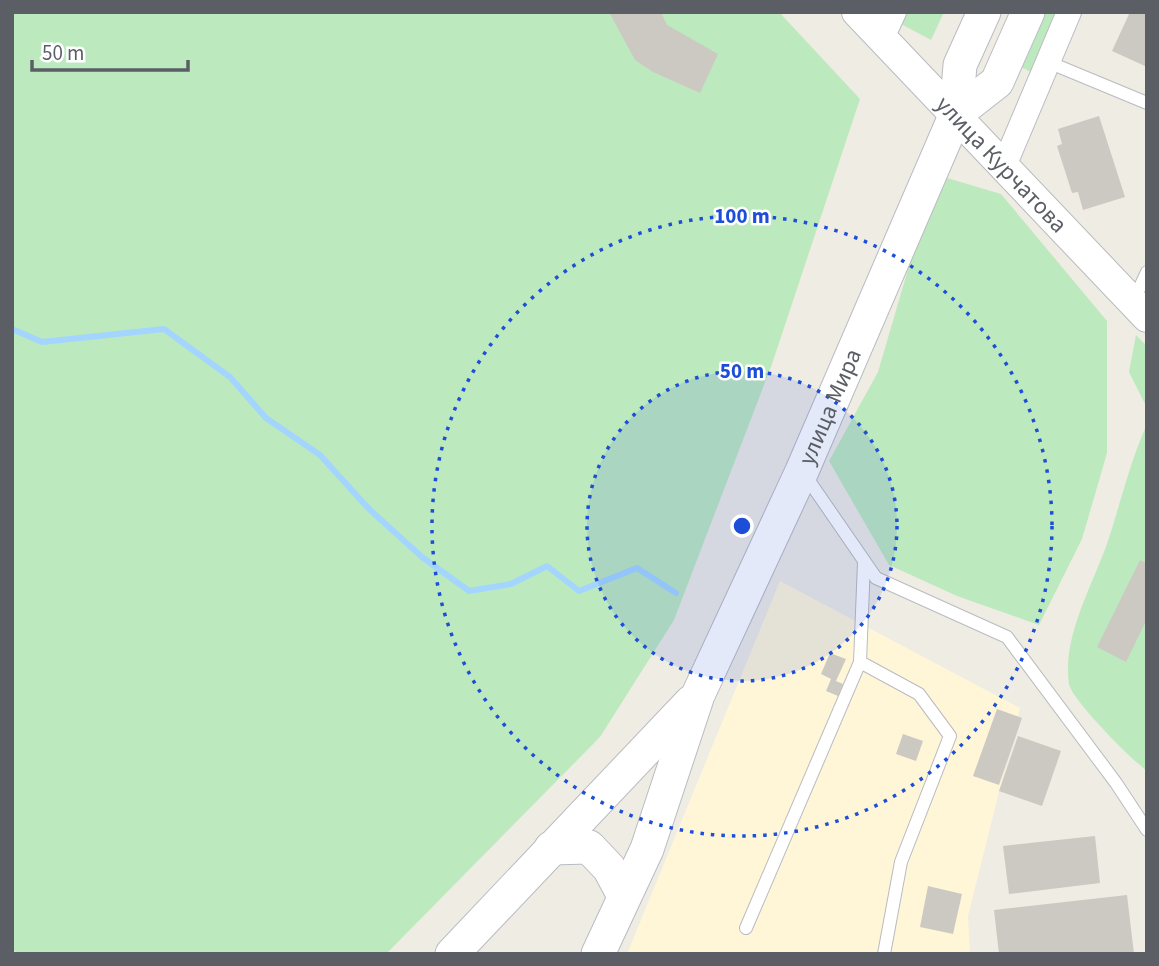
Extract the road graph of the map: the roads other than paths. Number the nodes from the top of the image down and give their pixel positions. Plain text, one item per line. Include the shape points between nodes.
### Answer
1 (857, 12) edge
2 (984, 12) edge
3 (1028, 12) edge
4 (1069, 12) edge
5 (888, 25) edge
6 (1048, 62) junction
7 (1147, 103) edge
8 (956, 114) junction
9 (1004, 166) junction
10 (1147, 272) edge
11 (1140, 310) edge
12 (802, 471) junction
13 (864, 562) junction
14 (860, 662) junction
15 (698, 695) junction
16 (1147, 830) edge
17 (551, 848) junction
18 (624, 896) junction
19 (746, 928) dead end
20 (452, 954) edge
21 (598, 954) edge
22 (884, 954) edge

1 - 5 street, улица Курчатова
2 - 8 main road, улица Мира via 960,65
3 - 8 main road, улица Мира via 997,82
4 - 6 street
5 - 8 street, улица Курчатова
6 - 7 lane
6 - 9 street
8 - 9 street, улица Курчатова
8 - 12 main road, улица Мира
9 - 11 street, улица Курчатова
10 - 11 lane
12 - 13 lane
12 - 15 main road, улица Мира
13 - 14 lane
13 - 16 lane via 876,578 1007,637
14 - 19 lane
14 - 22 lane via 919,694 950,736 901,862
15 - 17 main road
15 - 18 main road via 647,849
17 - 18 main road via 589,847 609,868
17 - 20 main road
18 - 21 main road

